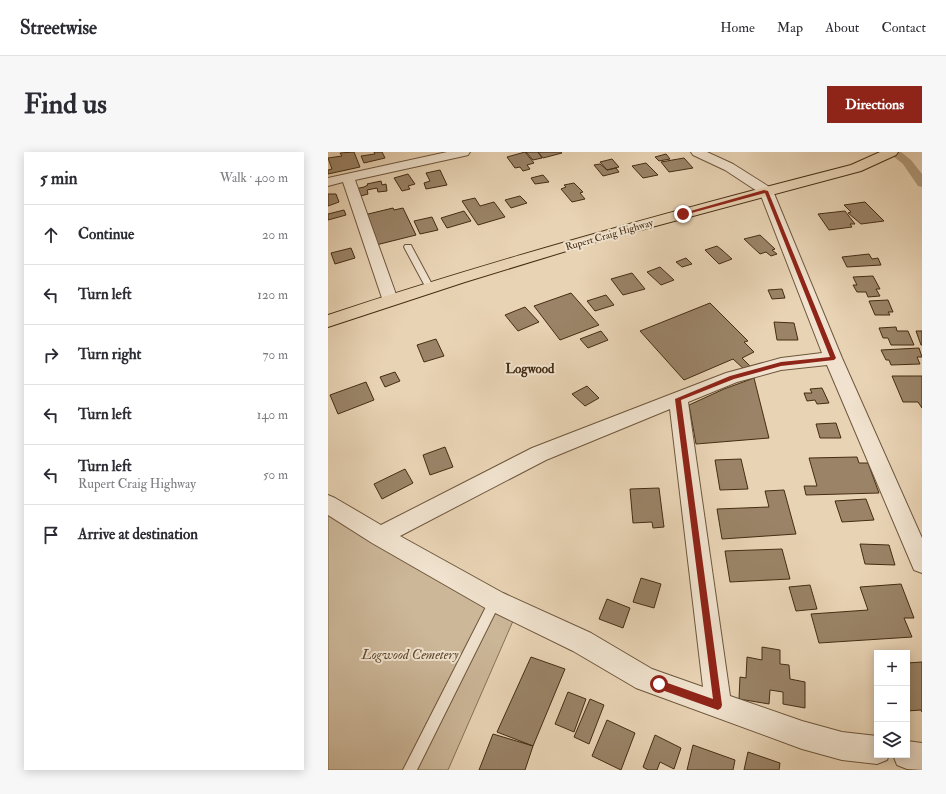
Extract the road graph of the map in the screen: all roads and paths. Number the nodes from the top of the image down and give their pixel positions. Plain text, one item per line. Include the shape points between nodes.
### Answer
1 (464, 152) edge
2 (697, 152) edge
3 (888, 154) edge
4 (348, 178) junction
5 (328, 182) edge
6 (766, 191) junction
7 (408, 247) dead end
8 (430, 288) junction
9 (390, 300) junction
10 (328, 321) edge
11 (834, 358) junction
12 (678, 399) junction
13 (328, 504) edge
14 (380, 536) junction
15 (922, 562) edge
16 (495, 601) junction
17 (718, 705) junction
18 (874, 750) edge
19 (910, 755) edge
20 (922, 757) edge
21 (410, 770) edge

1 - 4 street
2 - 6 street via 728,167
3 - 6 main road, Rupert Craig Highway via 856,168
4 - 5 street
4 - 9 street
6 - 8 main road, Rupert Craig Highway via 592,238
6 - 11 street
7 - 8 lane
8 - 9 main road, Rupert Craig Highway
9 - 10 main road, Rupert Craig Highway
11 - 12 street via 781,364 732,377
11 - 15 street
12 - 14 street via 539,454
12 - 17 street
13 - 14 street
14 - 16 street
16 - 17 street via 582,642 645,679
16 - 21 lane
17 - 18 street via 802,736 842,746
19 - 20 street

